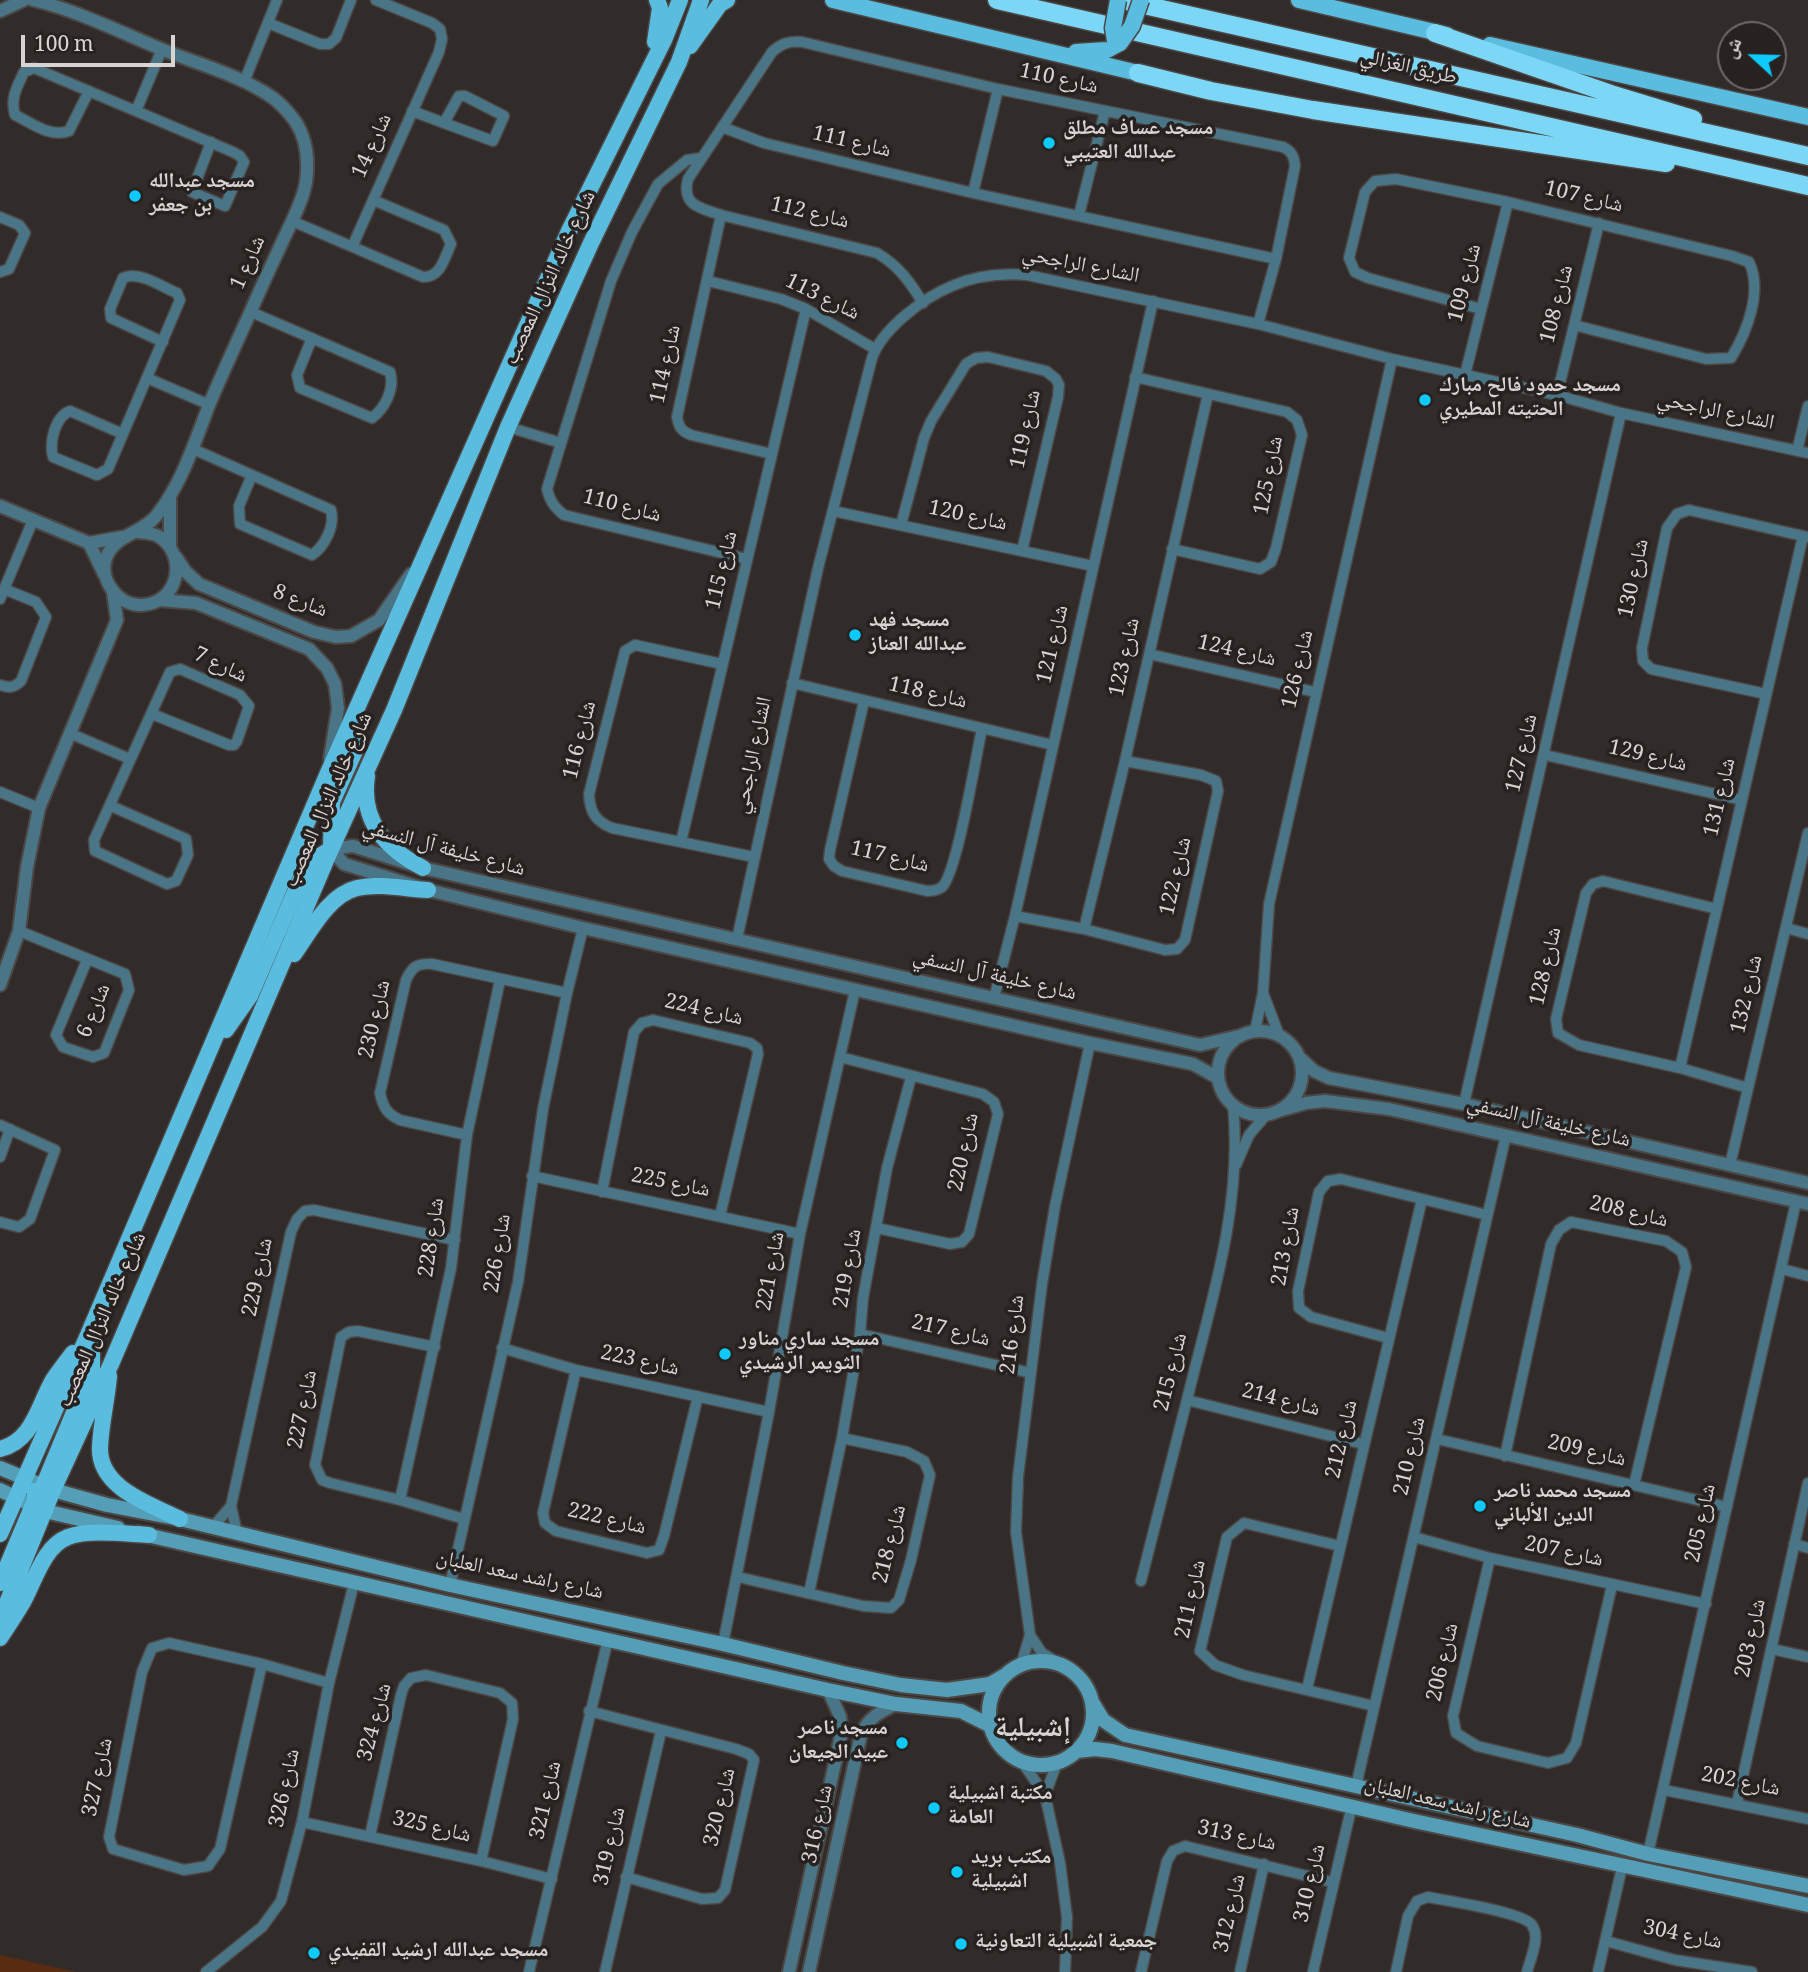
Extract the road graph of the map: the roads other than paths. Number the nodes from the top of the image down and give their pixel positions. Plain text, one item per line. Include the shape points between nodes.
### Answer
1 (24, 0) edge
2 (33, 0) edge
3 (277, 0) edge
4 (351, 0) edge
5 (376, 0) edge
6 (657, 0) edge
7 (680, 0) edge
8 (701, 0) edge
9 (727, 0) edge
10 (834, 0) edge
11 (997, 0) edge
12 (1120, 0) edge
13 (1141, 0) edge
14 (1299, 0) edge
15 (0, 11) edge
16 (268, 23) junction
17 (1436, 33) junction
18 (1117, 43) junction
19 (162, 49) junction
20 (1052, 52) junction
21 (679, 62) junction
22 (649, 67) junction
23 (1138, 73) junction
24 (244, 82) junction
25 (998, 89) junction
26 (89, 91) junction
27 (136, 111) junction
28 (412, 111) junction
29 (1105, 111) junction
30 (1808, 117) edge
31 (444, 123) junction
32 (722, 127) junction
33 (211, 142) junction
34 (1782, 150) junction
35 (1808, 156) edge
36 (701, 158) junction
37 (1769, 176) junction
38 (688, 179) joint
39 (1808, 186) edge
40 (974, 194) junction
41 (373, 200) junction
42 (1507, 202) junction
43 (721, 215) junction
44 (1079, 215) junction
45 (0, 217) edge
46 (292, 220) junction
47 (1599, 223) junction
48 (353, 245) junction
49 (1276, 259) junction
50 (0, 272) edge
51 (708, 281) junction
52 (1153, 301) junction
53 (923, 303) junction
54 (806, 309) junction
55 (1482, 309) junction
56 (251, 312) junction
57 (1258, 324) junction
58 (1574, 325) junction
59 (312, 338) junction
60 (163, 341) junction
61 (875, 349) junction
62 (1392, 359) junction
63 (1465, 375) junction
64 (1135, 377) junction
65 (147, 378) junction
66 (1208, 394) junction
67 (1557, 395) junction
68 (210, 405) junction
69 (1808, 406) edge
70 (1621, 413) junction
71 (508, 427) junction
72 (123, 434) junction
73 (561, 443) junction
74 (193, 449) junction
75 (1797, 451) junction
76 (1808, 453) edge
77 (772, 454) junction
78 (252, 475) junction
79 (170, 495) junction
80 (0, 506) edge
81 (833, 511) junction
82 (33, 520) junction
83 (901, 525) junction
84 (137, 532) junction
85 (122, 537) junction
86 (1805, 537) edge
87 (89, 542) junction
88 (1172, 550) junction
89 (427, 551) junction
90 (1022, 551) junction
91 (173, 552) junction
92 (747, 559) junction
93 (1093, 566) junction
94 (105, 577) junction
95 (113, 592) junction
96 (2, 594) edge
97 (159, 600) junction
98 (142, 605) junction
99 (117, 620) junction
100 (1149, 654) junction
101 (722, 664) junction
102 (792, 683) junction
103 (0, 685) edge
104 (1315, 692) junction
105 (365, 693) junction
106 (1766, 694) junction
107 (864, 701) junction
108 (152, 714) junction
109 (982, 729) junction
110 (69, 733) junction
111 (1053, 745) junction
112 (1545, 755) junction
113 (130, 759) junction
114 (1125, 761) junction
115 (369, 765) junction
116 (328, 773) junction
117 (0, 792) edge
118 (1742, 800) junction
119 (111, 806) junction
120 (39, 808) junction
121 (1808, 833) edge
122 (681, 842) junction
123 (331, 849) junction
124 (754, 857) junction
125 (423, 868) junction
126 (428, 890) junction
127 (1717, 909) junction
128 (1014, 915) junction
129 (583, 928) junction
130 (1786, 928) junction
131 (1084, 929) junction
132 (19, 931) junction
133 (1808, 934) edge
134 (737, 939) junction
135 (87, 960) junction
136 (500, 980) junction
137 (275, 982) junction
138 (0, 985) edge
139 (855, 990) junction
140 (567, 993) junction
141 (1263, 993) junction
142 (994, 998) junction
143 (1255, 1031) junction
144 (1279, 1035) junction
145 (1239, 1037) junction
146 (1090, 1043) junction
147 (212, 1047) junction
148 (840, 1056) junction
149 (1301, 1059) junction
150 (1680, 1068) junction
151 (911, 1077) junction
152 (1218, 1078) junction
153 (1748, 1088) junction
154 (1464, 1104) junction
155 (1233, 1105) junction
156 (1272, 1113) junction
157 (5, 1127) edge
158 (467, 1135) junction
159 (1506, 1135) junction
160 (1617, 1139) junction
161 (0, 1157) edge
162 (1612, 1160) junction
163 (1730, 1165) junction
164 (1233, 1172) junction
165 (532, 1176) junction
166 (1808, 1183) edge
167 (602, 1192) junction
168 (1422, 1199) junction
169 (1802, 1203) edge
170 (1487, 1215) junction
171 (720, 1216) junction
172 (0, 1222) edge
173 (877, 1227) junction
174 (800, 1234) junction
175 (455, 1240) junction
176 (1782, 1269) junction
177 (1808, 1276) edge
178 (860, 1334) junction
179 (88, 1335) junction
180 (1388, 1338) junction
181 (435, 1347) junction
182 (502, 1349) junction
183 (111, 1364) junction
184 (576, 1370) junction
185 (1031, 1373) junction
186 (698, 1396) junction
187 (1187, 1400) junction
188 (769, 1412) junction
189 (842, 1437) junction
190 (1437, 1439) junction
191 (1363, 1444) junction
192 (0, 1449) edge
193 (1505, 1456) junction
194 (0, 1468) edge
195 (24, 1479) junction
196 (1808, 1483) edge
197 (1634, 1485) junction
198 (48, 1488) junction
199 (0, 1490) edge
200 (16, 1498) junction
201 (400, 1500) junction
202 (231, 1506) junction
203 (1727, 1507) junction
204 (38, 1508) junction
205 (464, 1519) junction
206 (180, 1520) junction
207 (212, 1528) junction
208 (237, 1533) junction
209 (0, 1534) edge
210 (149, 1535) junction
211 (1414, 1537) junction
212 (1794, 1544) junction
213 (1340, 1546) junction
214 (1808, 1548) edge
215 (1490, 1558) junction
216 (738, 1577) junction
217 (1141, 1581) dead end
218 (0, 1583) edge
219 (354, 1583) junction
220 (450, 1585) junction
221 (1612, 1585) junction
222 (809, 1592) junction
223 (1706, 1604) junction
224 (0, 1620) edge
225 (1030, 1635) junction
226 (0, 1638) edge
227 (608, 1639) junction
228 (723, 1644) junction
229 (1772, 1649) junction
230 (1808, 1657) edge
231 (262, 1664) junction
232 (1021, 1665) junction
233 (1062, 1665) junction
234 (1007, 1674) junction
235 (329, 1683) junction
236 (1307, 1689) junction
237 (828, 1690) junction
238 (1092, 1702) junction
239 (897, 1704) junction
240 (1374, 1706) junction
241 (589, 1711) junction
242 (991, 1726) junction
243 (661, 1731) junction
244 (842, 1731) junction
245 (861, 1734) junction
246 (1077, 1751) junction
247 (1022, 1762) junction
248 (1057, 1763) junction
249 (1356, 1786) junction
250 (1664, 1790) junction
251 (1045, 1795) junction
252 (1419, 1801) junction
253 (1737, 1803) junction
254 (1352, 1805) junction
255 (1808, 1819) edge
256 (1415, 1821) junction
257 (302, 1822) junction
258 (1577, 1835) junction
259 (370, 1836) junction
260 (1648, 1854) junction
261 (1570, 1855) junction
262 (481, 1861) junction
263 (1264, 1864) junction
264 (1622, 1867) junction
265 (626, 1877) junction
266 (552, 1879) junction
267 (1332, 1882) junction
268 (1808, 1886) edge
269 (1808, 1905) edge
270 (1606, 1941) junction
271 (1675, 1960) junction
272 (221, 1968) edge
273 (206, 1972) edge
274 (529, 1972) edge
275 (605, 1972) edge
276 (789, 1972) edge
277 (808, 1972) edge
278 (1065, 1972) edge
279 (1141, 1972) edge
280 (1240, 1972) edge
281 (1313, 1972) edge
282 (1396, 1972) edge
283 (1527, 1972) edge
284 (1598, 1972) edge
285 (1672, 1972) edge
286 (1752, 1972) edge

1 - 15 street
2 - 19 street, شارع 1 via 57,5
3 - 16 street
4 - 16 street via 336,38 329,44
5 - 28 street, شارع 14 via 440,29 439,52
6 - 22 main road via 659,23
7 - 22 main road, شارع خالد النزال المعصب
8 - 21 main road, شارع خالد النزال المعصب
9 - 21 main road
10 - 20 main road
11 - 37 highway, طريق الغزالي
12 - 18 main road, bridge via 1113,28
12 - 34 highway, طريق الغزالي
13 - 18 main road, bridge via 1132,26
14 - 17 main road
16 - 24 street
17 - 30 main road
17 - 34 highway
18 - 20 main road via 1107,50
18 - 23 main road
19 - 24 street, شارع 1
19 - 27 street
20 - 23 main road
21 - 71 main road, شارع خالد النزال المعصب
22 - 89 main road, شارع خالد النزال المعصب via 569,231
23 - 37 highway via 1313,110
24 - 46 street, شارع 1 via 274,99 295,121 304,141 308,160 305,185
25 - 29 street, شارع 110
25 - 32 street, شارع 110 via 789,41 772,52
25 - 40 street
26 - 26 street via 29,69 12,99 15,115 54,134 69,131
26 - 27 street
27 - 33 street
28 - 31 street, شارع 14
28 - 41 street, شارع 14
29 - 44 street
29 - 49 street, شارع 110 via 1289,150 1295,166
31 - 31 street, شارع 14 via 493,141 504,116 459,96
32 - 36 street, شارع 110
32 - 40 street, شارع 111 via 773,145
33 - 33 street via 191,192 225,206 244,162
34 - 35 highway, طريق الغزالي
36 - 38 street, شارع 110
36 - 73 street, شارع 110 via 687,160 658,184 632,232 611,281
37 - 39 highway, طريق الغزالي
38 - 43 street, شارع 112 via 689,201
40 - 44 street, شارع 111
41 - 48 street, شارع 14
41 - 48 street, شارع 14 via 444,230 451,244 432,277
42 - 47 street, شارع 107
42 - 55 street, شارع 109
42 - 55 street, شارع 107 via 1396,179 1375,181 1365,192 1349,258 1355,272 1367,278
43 - 51 street, 114 شارع
43 - 53 street, شارع 112 via 877,253 906,276
44 - 49 street, شارع 111
45 - 50 street via 19,225 24,233 9,269
46 - 48 street, شارع 14
46 - 56 street, شارع 1
47 - 58 street, شارع 108
47 - 58 street, شارع 107 via 1749,262 1755,293 1742,341 1731,358 1706,359
49 - 57 street, شارع 110
51 - 54 street, شارع 113
51 - 77 street, 114 شارع via 677,417 679,426 691,435
52 - 53 street, الشارع الراجحي via 1009,274 950,286
52 - 57 street, الشارع الراجحي
52 - 64 street, شارع 121
53 - 61 street, الشارع الراجحي via 895,324
54 - 61 street, شارع 113
54 - 77 street, شارع 115
55 - 63 street, شارع 109
56 - 59 street
56 - 68 street, شارع 1
57 - 62 street, الشارع الراجحي
58 - 67 street, شارع 108
59 - 59 street via 390,372 392,386 382,411 372,418 300,388 297,375
60 - 60 street via 111,318 110,309 123,278 136,275 177,293 180,300
60 - 65 street
61 - 81 street, الشارع الراجحي
62 - 63 street, الشارع الراجحي
62 - 104 street, شارع 126
63 - 67 street, الشارع الراجحي
64 - 66 street, شارع 125
64 - 93 street, شارع 121
65 - 68 street
65 - 72 street
66 - 88 street, شارع 123
66 - 88 street, شارع 125 via 1287,412 1297,420 1302,435 1276,548 1271,562 1260,569
67 - 70 street, الشارع الراجحي
68 - 74 street, شارع 1
69 - 75 street
70 - 75 street, الشارع الراجحي
70 - 112 street, شارع 127
71 - 73 street
71 - 115 main road, شارع خالد النزال المعصب
72 - 72 street via 102,474 53,457 50,444 61,417 70,411
73 - 92 street, شارع 110 via 547,489 550,500 564,514
74 - 78 street
74 - 79 street, شارع 1
75 - 76 street, الشارع الراجحي
77 - 92 street, شارع 115
78 - 78 street via 331,510 332,521 321,548 312,555 240,524 239,506
79 - 84 street, شارع 1 via 156,516
79 - 91 street, شارع 1
80 - 82 street
81 - 83 street, شارع 120
81 - 102 street, الشارع الراجحي
82 - 87 street
82 - 96 street
83 - 90 street, شارع 120
83 - 90 street, شارع 119 via 931,421 966,364 988,357 1046,371 1059,384
84 - 85 street
84 - 91 street via 156,535
85 - 87 street
85 - 94 street via 105,561
86 - 106 street, شارع 131
86 - 106 street, شارع 130 via 1689,510 1677,514 1667,528 1643,661 1651,669
87 - 94 street
88 - 100 street, شارع 123
89 - 91 street, شارع 8 via 379,620 351,636 336,637 199,584
89 - 105 main road, شارع خالد النزال المعصب
90 - 93 street, شارع 120
91 - 97 street via 177,574 171,589
92 - 101 street, شارع 115
93 - 111 street, شارع 121
94 - 95 street
95 - 98 street via 126,602
95 - 99 street
96 - 103 street via 36,602 46,617 21,681 8,688
97 - 98 street
97 - 116 street, شارع 8 via 196,603 309,649 335,684 338,708
98 - 99 street
99 - 110 street
100 - 104 street, شارع 124
100 - 114 street, شارع 123
101 - 122 street, شارع 115
101 - 122 street, شارع 116 via 635,645 625,651 589,794 590,807 600,823
102 - 107 street, شارع 118
102 - 124 street, الشارع الراجحي
104 - 141 street, شارع 126 via 1269,904
105 - 116 main road, شارع خالد النزال المعصب
105 - 123 main road via 355,751 332,803
106 - 118 street, شارع 131
107 - 109 street, شارع 118
107 - 109 street, شارع 117 via 830,850 829,859 842,871 927,891 942,887 954,864
108 - 108 street, شارع 7 via 170,672 180,669 240,695 248,706 237,741 229,746
108 - 113 street, شارع 7
109 - 111 street, شارع 118
110 - 113 street
110 - 120 street
111 - 128 street, شارع 121
112 - 118 street, شارع 129
112 - 154 street, شارع 127
113 - 119 street, شارع 7
114 - 131 street, شارع 123
114 - 131 street, شارع 122 via 1216,781 1218,791 1185,940 1177,949 1166,950
115 - 123 main road, شارع خالد النزال المعصب
115 - 125 main road via 365,787 376,830 390,848
116 - 147 main road, شارع خالد النزال المعصب
117 - 120 street
118 - 127 street, شارع 131
119 - 119 street, شارع 7 via 186,839 188,856 176,881 167,884 96,851 94,840
120 - 132 street
121 - 130 street, شارع 132
122 - 124 street, شارع 116
123 - 125 street, شارع خليفة آل النسفي via 353,846
123 - 126 street, شارع خليفة آل النسفي via 344,864
123 - 137 main road, شارع خالد النزال المعصب
123 - 147 main road via 305,869 250,996
124 - 134 street, الشارع الراجحي
125 - 134 street, شارع خليفة آل النسفي
126 - 129 street, شارع خليفة آل النسفي
126 - 137 main road via 355,888 338,898
127 - 150 street, شارع 131
127 - 150 street, شارع 128 via 1603,881 1593,884 1586,893 1556,1018 1558,1033 1579,1045
128 - 131 street, شارع 122
128 - 142 street, شارع 121
129 - 139 street, شارع خليفة آل النسفي
129 - 140 street, شارع 226
130 - 133 street
130 - 153 street, شارع 132
132 - 135 street, شارع 6
132 - 138 street
134 - 142 street, شارع خليفة آل النسفي
135 - 135 street, شارع 6 via 125,974 129,990 104,1053 93,1057 63,1047 56,1035
136 - 140 street, شارع 230
136 - 158 street, شارع 228
136 - 158 street, شارع 230 via 432,964 420,963 411,969 380,1093 383,1106 400,1120
137 - 183 main road, شارع خالد النزال المعصب
139 - 146 street, شارع خليفة آل النسفي
139 - 148 street, شارع 221
140 - 165 street, شارع 226
141 - 143 street, شارع 126
141 - 144 street, شارع 126
142 - 145 street, شارع خليفة آل النسفي via 1200,1045
143 - 144 street
143 - 145 street
144 - 149 street
145 - 152 street via 1223,1054
146 - 152 street, شارع خليفة آل النسفي via 1193,1064
146 - 185 street, شارع 216 via 1055,1206
147 - 179 main road, شارع خالد النزال المعصب
148 - 151 street, شارع 220
148 - 174 street, شارع 221
149 - 154 street, شارع خليفة آل النسفي via 1329,1078
149 - 156 street via 1299,1089 1291,1102
150 - 153 street, شارع 128
151 - 173 street, شارع 219 via 887,1167
151 - 173 street, شارع 220 via 983,1094 994,1102 998,1114 969,1234 962,1242 950,1244
152 - 155 street
153 - 163 street, شارع 132
154 - 160 street, شارع خليفة آل النسفي
155 - 156 street via 1248,1114
155 - 164 street, شارع 215
156 - 159 street, شارع خليفة آل النسفي via 1325,1101 1389,1109
156 - 164 street, شارع 215 via 1249,1135
157 - 161 street
157 - 172 street via 55,1150 30,1219 19,1227
158 - 175 street, شارع 228
159 - 162 street, شارع خليفة آل النسفي
159 - 170 street, شارع 210
160 - 162 street
160 - 163 street, شارع خليفة آل النسفي
162 - 169 street, شارع خليفة آل النسفي
163 - 166 street, شارع خليفة آل النسفي
164 - 187 street, شارع 215 via 1227,1231
165 - 167 street, شارع 225
165 - 182 street, شارع 226 via 518,1282
167 - 171 street, شارع 225
167 - 171 street, شارع 224 via 634,1032 653,1020 757,1048
168 - 170 street, شارع 213
168 - 180 street, شارع 212
168 - 180 street, شارع 213 via 1341,1180 1328,1181 1319,1192 1298,1291 1299,1308 1311,1317
169 - 176 street, شارع 205
170 - 190 street, شارع 210
171 - 174 street, شارع 225
173 - 178 street, شارع 219
174 - 188 street, شارع 221
175 - 181 street, شارع 228
175 - 202 street, شارع 229 via 314,1210 297,1219
176 - 177 street
176 - 203 street, شارع 205
178 - 185 street, شارع 217
178 - 189 street, شارع 219
179 - 192 main road via 52,1381 23,1437
179 - 195 main road, شارع خالد النزال المعصب
179 - 198 main road via 92,1369
180 - 191 street, شارع 212
181 - 201 street, شارع 228
181 - 201 street, شارع 227 via 358,1331 341,1337 338,1346 315,1465 318,1474 330,1483
182 - 184 street, شارع 223
182 - 205 street, شارع 226
183 - 198 main road, شارع خالد النزال المعصب
183 - 206 main road via 100,1449 103,1465 122,1489
184 - 186 street, شارع 223
184 - 186 street, شارع 222 via 543,1513 545,1523 556,1531 647,1553 659,1550 664,1535
185 - 225 street, شارع 216 via 1016,1532
186 - 188 street, شارع 223
187 - 191 street, شارع 214
187 - 217 street, شارع 215
188 - 216 street, شارع 221
189 - 222 street, شارع 219
189 - 222 street, شارع 218 via 907,1452 924,1461 930,1475 911,1560 899,1600 891,1608
190 - 193 street, شارع 209
190 - 211 street, شارع 210
191 - 213 street, شارع 212
193 - 197 street, شارع 209
193 - 197 street, شارع 208 via 1551,1244 1559,1230 1571,1222 1666,1241 1682,1252 1686,1267
194 - 195 main road, شارع راشد سعد العلبان
195 - 198 main road, شارع راشد سعد العلبان
195 - 200 main road, شارع خالد النزال المعصب
195 - 204 main road via 34,1488
196 - 212 street, شارع 203
197 - 203 street, شارع 209
198 - 204 main road, شارع خالد النزال المعصب
198 - 206 main road, شارع راشد سعد العلبان
199 - 200 main road, شارع راشد سعد العلبان
200 - 204 main road, شارع راشد سعد العلبان
200 - 209 main road, شارع خالد النزال المعصب
201 - 205 street, شارع 227
202 - 207 street, شارع 229
202 - 208 street, شارع 229
203 - 223 street, شارع 205
204 - 210 main road, شارع راشد سعد العلبان
204 - 218 main road
204 - 224 main road, شارع خالد النزال المعصب
205 - 220 street, شارع 226
206 - 207 main road, شارع راشد سعد العلبان
207 - 208 main road, شارع راشد سعد العلبان
208 - 220 main road, شارع راشد سعد العلبان
210 - 219 main road, شارع راشد سعد العلبان
210 - 226 main road via 92,1534 57,1542
211 - 215 street, شارع 207
211 - 240 street, شارع 210
212 - 214 street
212 - 229 street, شارع 203
213 - 236 street, شارع 212
213 - 236 street, شارع 211 via 1244,1523 1234,1529 1227,1537 1200,1651 1216,1665 1243,1675
215 - 221 street, شارع 207
215 - 221 street, شارع 206 via 1453,1716 1456,1733 1477,1746 1548,1763 1567,1758 1576,1743
216 - 222 street, شارع 218
216 - 228 street, شارع 221
219 - 227 main road, شارع راشد سعد العلبان
219 - 235 street, شارع 326
220 - 228 main road, شارع راشد سعد العلبان
221 - 223 street, شارع 207
223 - 250 street, شارع 205
225 - 232 street, شارع 216
225 - 233 street via 1042,1653
227 - 237 main road, شارع راشد سعد العلبان
227 - 241 street, شارع 321
228 - 234 main road, شارع راشد سعد العلبان via 842,1673 947,1690 990,1684
229 - 230 street
229 - 253 street, شارع 203
231 - 231 street, شارع 327 via 169,1643 152,1648 142,1672 109,1837 113,1849 184,1870 208,1866 220,1849
231 - 235 street, شارع 327
232 - 233 main road via 1034,1661
232 - 234 main road
233 - 238 main road via 1087,1687
234 - 242 main road via 992,1698
235 - 257 street, شارع 326
236 - 240 street, شارع 211
237 - 239 main road, شارع راشد سعد العلبان
237 - 244 street, شارع 316
238 - 246 main road via 1088,1737
238 - 249 main road, شارع راشد سعد العلبان via 1102,1720 1125,1735
239 - 242 main road, شارع راشد سعد العلبان via 961,1711
239 - 245 street via 867,1721
240 - 249 street, شارع 210
241 - 243 street, شارع 320
241 - 266 street, شارع 321
242 - 247 main road via 1002,1748
243 - 265 street, شارع 319
243 - 265 street, شارع 320 via 736,1749 754,1760 725,1890 718,1898 702,1899
244 - 245 street via 857,1728
244 - 276 street, شارع 316
245 - 277 street, شارع 316
246 - 248 main road
246 - 254 main road, شارع راشد سعد العلبان via 1112,1751
247 - 248 main road
247 - 251 street
248 - 251 street
249 - 252 main road, شارع راشد سعد العلبان
250 - 253 street, شارع 202
250 - 260 street, شارع 205
251 - 278 street via 1066,1904
252 - 256 main road via 1413,1813
252 - 258 main road, شارع راشد سعد العلبان
253 - 255 street, شارع 202
254 - 256 main road, شارع راشد سعد العلبان
254 - 267 street, شارع 310
256 - 261 main road, شارع راشد سعد العلبان
257 - 259 street, شارع 325
257 - 272 street, شارع 326 via 281,1901
258 - 260 main road, شارع راشد سعد العلبان
258 - 261 main road via 1581,1848
259 - 262 street, شارع 325
259 - 262 street, شارع 324 via 404,1686 411,1678 426,1675 500,1693 513,1703
260 - 268 main road, شارع راشد سعد العلبان
261 - 264 main road, شارع راشد سعد العلبان
262 - 266 street, شارع 325
263 - 267 street, شارع 313
263 - 279 street, شارع 313 via 1185,1846 1173,1851
263 - 280 street, شارع 312
264 - 269 main road, شارع راشد سعد العلبان
264 - 270 street
265 - 275 street, شارع 319
266 - 274 street, شارع 321
267 - 281 street, شارع 310
270 - 271 street, شارع 304
270 - 284 street
271 - 285 street
271 - 286 street, شارع 304
272 - 273 street, شارع 326
282 - 283 street via 1408,1916 1417,1901 1428,1897 1519,1916 1532,1924 1536,1938

